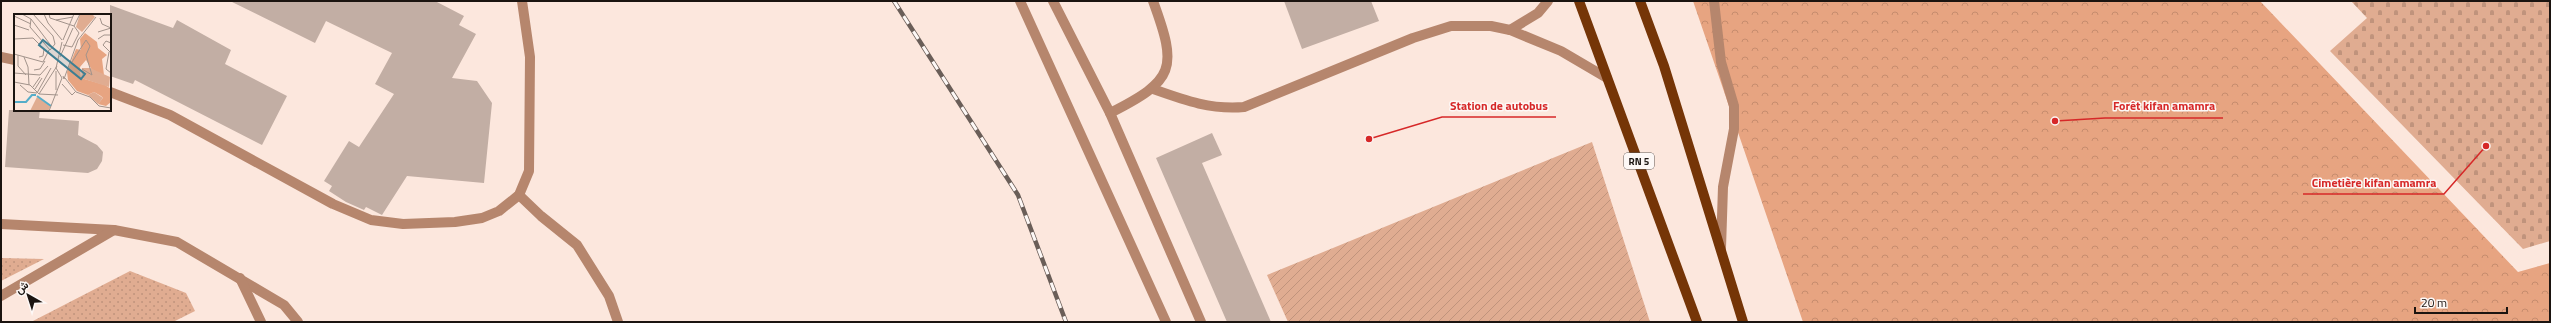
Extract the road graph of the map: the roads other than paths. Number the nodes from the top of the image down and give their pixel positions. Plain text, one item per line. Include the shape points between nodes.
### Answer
1 (522, 1) edge
2 (1020, 1) edge
3 (1053, 1) edge
4 (1153, 1) edge
5 (1548, 1) edge
6 (1579, 1) edge
7 (1640, 1) edge
8 (1714, 1) edge
9 (1510, 30) junction
10 (1, 58) edge
11 (14, 60) edge
12 (1607, 78) junction
13 (1154, 89) junction
14 (111, 92) edge
15 (1110, 113) junction
16 (519, 195) junction
17 (1, 224) edge
18 (114, 230) junction
19 (1721, 252) junction
20 (240, 278) junction
21 (1, 296) edge
22 (261, 322) edge
23 (298, 322) edge
24 (618, 322) edge
25 (1166, 322) edge
26 (1201, 322) edge
27 (1697, 322) edge
28 (1743, 322) edge

1 - 16 street via 530,56 531,156 529,170
2 - 25 street
3 - 15 street
4 - 13 street via 1168,44 1169,58 1164,73
5 - 9 street via 1534,16
6 - 12 main road, RN 5
7 - 19 main road via 1664,66
8 - 19 street via 1721,62 1734,106 1734,129 1723,187
9 - 12 street via 1561,51
9 - 13 street via 1472,25 1432,30 1244,107 1206,107
10 - 11 street
12 - 27 main road, RN 5
13 - 15 street
14 - 16 street via 170,115 333,204 371,220 403,224 482,218 500,211
15 - 26 street
16 - 24 street via 540,216 577,245 609,296
17 - 18 street
18 - 20 street via 177,242
18 - 21 street
19 - 28 main road
20 - 22 street
20 - 23 street via 284,305

